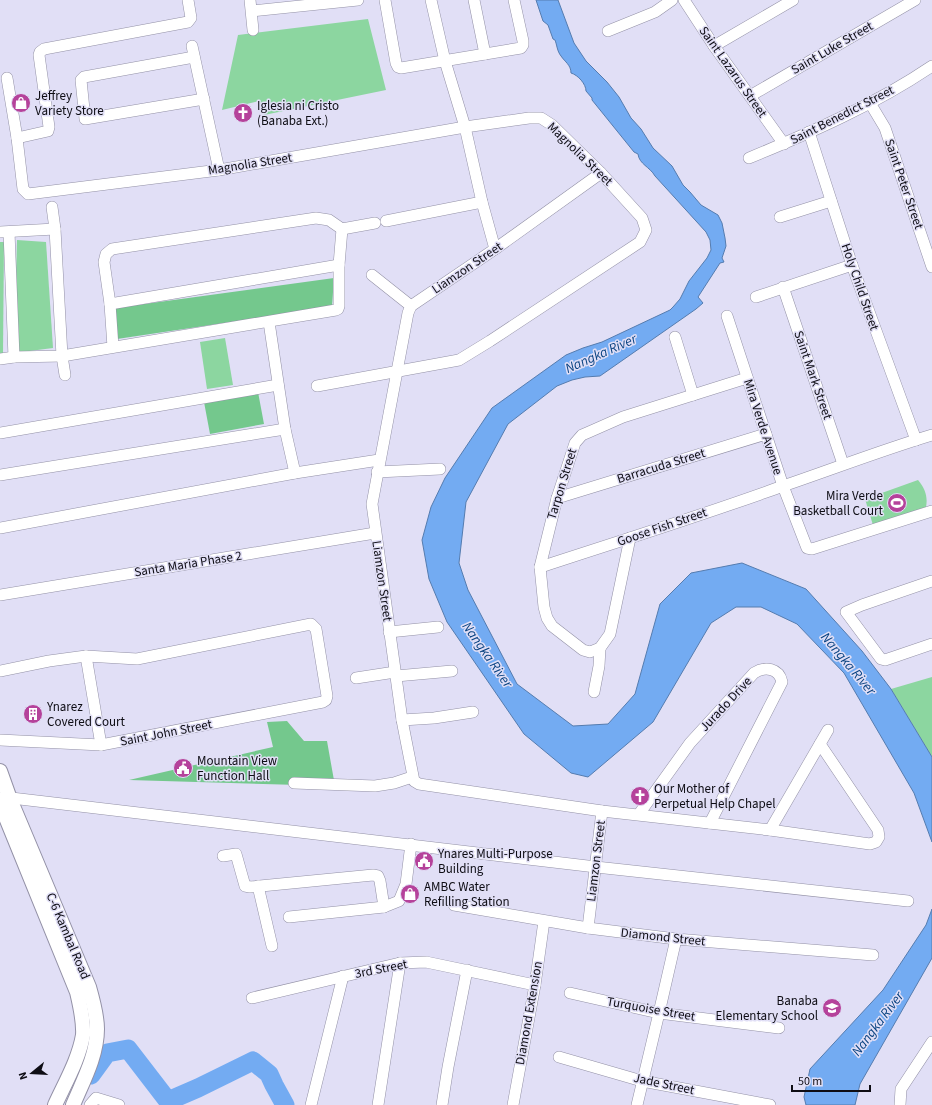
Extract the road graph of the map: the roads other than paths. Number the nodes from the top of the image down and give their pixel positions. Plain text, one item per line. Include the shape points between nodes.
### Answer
1 (188, 0) edge
2 (358, 0) edge
3 (385, 0) edge
4 (431, 0) edge
5 (474, 0) edge
6 (514, 0) edge
7 (672, 0) edge
8 (684, 0) edge
9 (793, 0) edge
10 (915, 0) edge
11 (345, 1) edge
12 (296, 3) edge
13 (251, 6) edge
14 (253, 30) dead end
15 (608, 31) dead end
16 (192, 46) dead end
17 (714, 46) junction
18 (485, 54) junction
19 (194, 58) junction
20 (445, 61) junction
21 (931, 69) edge
22 (7, 78) dead end
23 (750, 96) junction
24 (204, 99) junction
25 (870, 103) junction
26 (11, 108) junction
27 (0, 110) edge
28 (465, 127) junction
29 (808, 132) junction
30 (17, 138) junction
31 (784, 144) junction
32 (749, 158) dead end
33 (219, 170) junction
34 (601, 173) junction
35 (831, 201) junction
36 (482, 202) junction
37 (52, 207) dead end
38 (780, 217) dead end
39 (55, 229) junction
40 (342, 229) junction
41 (5, 232) edge
42 (495, 249) junction
43 (339, 265) junction
44 (852, 265) junction
45 (932, 267) edge
46 (372, 275) dead end
47 (783, 287) junction
48 (756, 297) dead end
49 (110, 304) junction
50 (411, 306) junction
51 (726, 316) dead end
52 (269, 322) junction
53 (675, 338) dead end
54 (113, 347) junction
55 (62, 356) junction
56 (14, 357) junction
57 (0, 359) edge
58 (396, 371) junction
59 (65, 375) dead end
60 (747, 378) junction
61 (278, 385) junction
62 (317, 386) dead end
63 (693, 395) junction
64 (285, 428) junction
65 (0, 433) edge
66 (766, 434) junction
67 (932, 435) edge
68 (916, 440) junction
69 (379, 460) junction
70 (844, 464) junction
71 (440, 469) dead end
72 (377, 472) junction
73 (295, 474) junction
74 (0, 475) edge
75 (783, 486) junction
76 (557, 498) junction
77 (932, 511) edge
78 (0, 528) edge
79 (375, 533) junction
80 (630, 538) junction
81 (540, 568) junction
82 (932, 581) edge
83 (0, 595) edge
84 (438, 627) dead end
85 (389, 632) junction
86 (932, 644) edge
87 (600, 648) junction
88 (86, 656) junction
89 (0, 671) edge
90 (452, 671) dead end
91 (396, 674) junction
92 (356, 678) dead end
93 (594, 692) dead end
94 (473, 712) dead end
95 (402, 720) junction
96 (828, 730) dead end
97 (0, 740) edge
98 (820, 744) junction
99 (101, 745) junction
100 (0, 771) edge
101 (412, 777) junction
102 (294, 783) dead end
103 (3, 799) edge
104 (602, 811) junction
105 (639, 814) junction
106 (710, 823) junction
107 (770, 830) junction
108 (411, 844) junction
109 (223, 856) dead end
110 (596, 866) junction
111 (258, 886) junction
112 (908, 901) dead end
113 (454, 905) dead end
114 (384, 907) junction
115 (289, 916) dead end
116 (544, 921) junction
117 (588, 928) junction
118 (676, 939) junction
119 (272, 946) dead end
120 (873, 955) dead end
121 (400, 963) junction
122 (467, 970) junction
123 (343, 976) junction
124 (535, 985) junction
125 (570, 993) dead end
126 (252, 998) dead end
127 (659, 1013) junction
128 (779, 1028) dead end
129 (932, 1042) edge
130 (559, 1057) dead end
131 (642, 1081) junction
132 (93, 1101) edge
133 (55, 1105) edge
134 (73, 1105) edge
135 (119, 1105) edge
136 (311, 1105) edge
137 (378, 1105) edge
138 (442, 1105) edge
139 (513, 1105) edge
140 (637, 1105) edge
141 (770, 1105) edge
142 (900, 1105) edge

1 - 30 street via 191,18 188,22 44,49 40,52 48,131
2 - 11 street
3 - 20 street via 398,67
4 - 20 street
5 - 18 street
6 - 18 street via 523,45 521,48
7 - 15 street via 655,12
8 - 17 street, Saint Lazarus Street
9 - 17 street
10 - 23 street, Saint Luke Street
11 - 12 street
12 - 13 street
13 - 14 street
16 - 19 street
17 - 23 street, Saint Lazarus Street
18 - 20 street
19 - 24 street
19 - 24 street via 84,77 81,80 85,119
20 - 28 street
21 - 25 street, Saint Benedict Street
22 - 26 street
23 - 31 street, Saint Lazarus Street
24 - 33 street
25 - 29 street, Saint Benedict Street
25 - 45 street, Saint Peter Street via 885,128
26 - 27 street
26 - 30 street
28 - 33 street, Magnolia Street
28 - 34 street, Magnolia Street via 541,118 552,125
28 - 36 street
29 - 31 street, Saint Benedict Street
29 - 35 street, Holy Child Street
30 - 33 street, Magnolia Street via 23,189 28,194
31 - 32 street, Saint Benedict Street
34 - 42 street, Liamzon Street
34 - 58 street, Magnolia Street via 642,218 646,230 640,242 460,360
35 - 38 street
35 - 44 street, Holy Child Street
36 - 40 street
36 - 42 street
37 - 39 street
39 - 41 street
39 - 55 street
40 - 43 street
40 - 49 street via 329,220 316,218 112,249 106,254 104,262
41 - 56 street
42 - 50 street, Liamzon Street
43 - 49 street
43 - 52 street via 338,309
44 - 47 street
44 - 68 street, Holy Child Street
46 - 50 street
47 - 48 street
47 - 70 street, Saint Mark Street
49 - 54 street
50 - 58 street, Liamzon Street
51 - 60 street, Mira Verde Avenue
52 - 54 street
52 - 61 street
53 - 63 street
54 - 55 street
55 - 56 street
55 - 59 street
56 - 57 street
58 - 62 street, Magnolia Street
58 - 69 street, Liamzon Street
60 - 63 street, Tarpon Street
60 - 66 street, Mira Verde Avenue
61 - 64 street
61 - 65 street
63 - 76 street, Tarpon Street via 624,417 582,435 572,446
64 - 73 street
64 - 74 street
66 - 75 street, Mira Verde Avenue
66 - 76 street, Barracuda Street
67 - 68 street, Goose Fish Street
68 - 70 street, Goose Fish Street
69 - 72 street, Liamzon Street
69 - 73 street
70 - 75 street, Goose Fish Street
71 - 72 street
72 - 79 street, Liamzon Street via 372,504
73 - 78 street
75 - 77 street, Mira Verde Avenue via 806,547 810,549
75 - 80 street, Goose Fish Street
76 - 81 street, Tarpon Street
79 - 83 street, Santa Maria Phase 2
79 - 85 street, Liamzon Street
80 - 81 street, Goose Fish Street
80 - 87 street via 610,634
81 - 87 street, Tarpon Street via 544,607 552,626 583,650 590,652
82 - 86 street via 862,604 846,612 881,659 885,660
84 - 85 street
85 - 91 street, Liamzon Street
87 - 93 street
88 - 89 street
88 - 99 street
88 - 99 street, Saint John Street via 137,659 311,624 316,629 327,696 323,702
90 - 91 street
91 - 92 street
91 - 95 street, Liamzon Street
94 - 95 street
95 - 101 street, Liamzon Street
96 - 98 street
97 - 99 street, Saint John Street
98 - 107 street
98 - 107 street via 878,830 879,838 870,844
100 - 103 main road, C-6 Kambal Road
101 - 102 street via 375,786
101 - 104 street, Liamzon Street via 419,784
103 - 108 street
103 - 133 main road, C-6 Kambal Road via 77,992 82,1013 83,1035 76,1060
103 - 134 main road, C-6 Kambal Road via 89,987 95,1010 95,1050
104 - 105 street
104 - 110 street, Liamzon Street
105 - 106 street
105 - 106 street, Jurado Drive via 690,743 754,673 761,669 777,672 782,682
106 - 107 street
108 - 110 street
108 - 114 street via 403,893 399,901
109 - 111 street via 236,854 246,886
110 - 112 street
110 - 117 street, Liamzon Street
111 - 114 street via 373,875 378,876 380,881
111 - 119 street
113 - 116 street, Diamond Street
114 - 115 street
116 - 117 street, Diamond Street
116 - 124 street, Diamond Extension
117 - 118 street, Diamond Street
118 - 120 street, Diamond Street
118 - 127 street
121 - 122 street, 3rd Street via 426,962
121 - 123 street, 3rd Street
121 - 137 street
122 - 124 street, 3rd Street
122 - 138 street
123 - 126 street, 3rd Street
123 - 136 street
124 - 139 street, Diamond Extension
125 - 127 street, Turquoise Street
127 - 128 street, Turquoise Street
127 - 131 street
129 - 142 street via 901,1089
130 - 131 street, Jade Street
131 - 140 street
131 - 141 street, Jade Street
132 - 135 street

